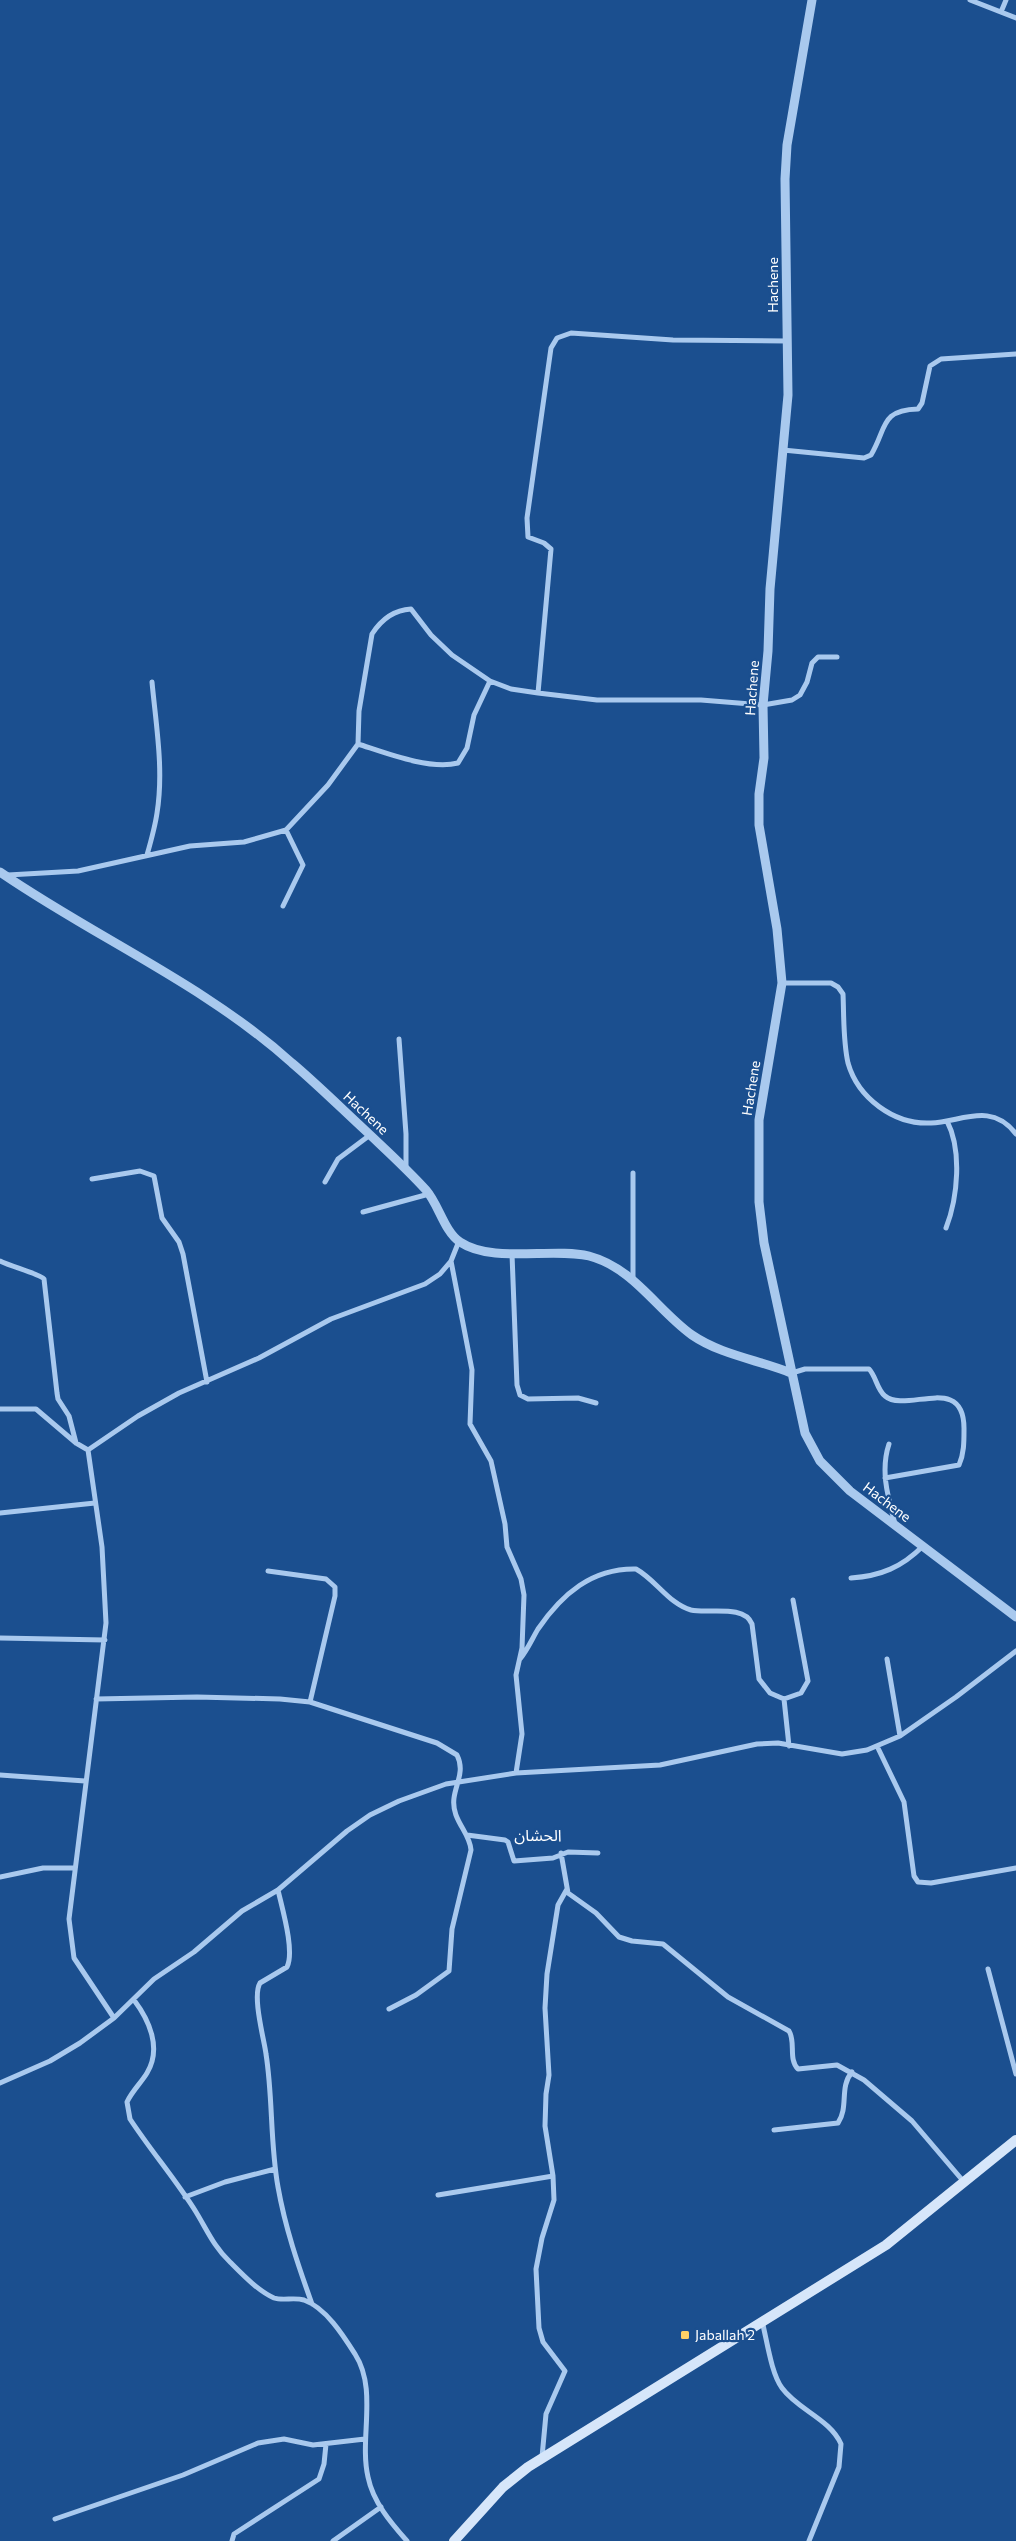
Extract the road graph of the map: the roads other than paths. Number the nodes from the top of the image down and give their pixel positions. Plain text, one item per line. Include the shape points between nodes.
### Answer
1 (812, 0) edge
2 (970, 0) edge
3 (1006, 0) edge
4 (1001, 12) junction
5 (1016, 18) edge
6 (787, 341) junction
7 (1016, 354) edge
8 (782, 450) junction
9 (837, 657) dead end
10 (490, 681) junction
11 (152, 682) dead end
12 (538, 693) junction
13 (763, 705) junction
14 (358, 744) junction
15 (286, 830) junction
16 (147, 855) junction
17 (2, 874) edge
18 (283, 906) dead end
19 (782, 983) junction
20 (399, 1039) dead end
21 (947, 1121) junction
22 (1016, 1134) edge
23 (370, 1136) junction
24 (406, 1168) junction
25 (632, 1173) dead end
26 (92, 1179) dead end
27 (325, 1182) dead end
28 (429, 1194) junction
29 (363, 1212) dead end
30 (946, 1228) dead end
31 (459, 1241) junction
32 (512, 1254) junction
33 (0, 1261) edge
34 (451, 1261) junction
35 (633, 1278) junction
36 (791, 1373) junction
37 (208, 1382) junction
38 (596, 1403) dead end
39 (0, 1409) edge
40 (76, 1443) junction
41 (889, 1444) dead end
42 (88, 1450) junction
43 (885, 1478) junction
44 (95, 1503) junction
45 (0, 1513) edge
46 (896, 1526) junction
47 (924, 1546) junction
48 (268, 1571) dead end
49 (851, 1578) dead end
50 (793, 1600) dead end
51 (1016, 1617) edge
52 (0, 1638) edge
53 (105, 1640) junction
54 (1016, 1651) edge
55 (887, 1659) dead end
56 (518, 1661) junction
57 (96, 1699) junction
58 (784, 1700) junction
59 (310, 1702) junction
60 (900, 1736) junction
61 (789, 1746) junction
62 (877, 1746) junction
63 (516, 1774) junction
64 (0, 1776) edge
65 (85, 1781) junction
66 (459, 1782) junction
67 (467, 1835) junction
68 (598, 1852) dead end
69 (561, 1853) junction
70 (75, 1868) junction
71 (1016, 1868) edge
72 (0, 1877) edge
73 (567, 1889) junction
74 (278, 1890) junction
75 (988, 1970) dead end
76 (134, 2000) junction
77 (389, 2009) dead end
78 (114, 2018) junction
79 (852, 2072) junction
80 (1016, 2074) edge
81 (0, 2084) edge
82 (774, 2130) dead end
83 (1016, 2140) edge
84 (275, 2169) junction
85 (553, 2176) junction
86 (964, 2182) junction
87 (438, 2195) dead end
88 (185, 2196) junction
89 (312, 2304) junction
90 (762, 2320) junction
91 (365, 2439) junction
92 (326, 2444) junction
93 (542, 2458) junction
94 (381, 2507) junction
95 (55, 2520) dead end
96 (232, 2541) edge
97 (333, 2541) edge
98 (407, 2541) edge
99 (454, 2541) edge
100 (809, 2541) edge

1 - 6 street, Hachene via 787,146
2 - 4 street
3 - 4 street
4 - 5 street
6 - 8 street, Hachene via 788,395
6 - 12 street via 674,340 571,333 556,338 551,348 527,518 528,538 552,549
7 - 8 street via 948,358 930,366 922,403 918,409 901,410 890,415 872,455 864,458
8 - 13 street, Hachene
9 - 13 street via 818,657 812,663 800,695 792,700
10 - 12 street via 511,689
10 - 14 street via 474,715 467,748 458,763 449,765 411,760
10 - 14 street via 430,635 411,609 391,614 372,634 359,711
11 - 16 street via 159,789 157,817
12 - 13 street via 597,700 701,700
13 - 19 street, Hachene via 764,758 759,825 777,929
14 - 15 street via 328,784
15 - 16 street via 244,842 190,846
15 - 18 street via 303,865
16 - 17 street via 78,871
17 - 23 street, Hachene via 220,1006 291,1062
19 - 21 street via 831,983 838,987 843,994 848,1062 856,1084 866,1097 896,1117 930,1123
19 - 36 street, Hachene via 762,1093 758,1176 764,1243
20 - 24 street
21 - 22 street via 967,1115 984,1116 1005,1124
21 - 30 street via 955,1136 956,1156 954,1207
23 - 24 street, Hachene
23 - 27 street via 338,1159
24 - 28 street, Hachene
25 - 35 street
26 - 37 street via 140,1171 154,1176 162,1218 179,1242 183,1254
28 - 29 street
28 - 31 street, Hachene
31 - 32 street via 477,1248
31 - 34 street
32 - 35 street via 581,1254 612,1265
32 - 38 street via 517,1386 520,1394 528,1399 578,1398
33 - 40 street via 39,1274 44,1279 56,1393 69,1416
34 - 37 street via 425,1284 331,1319
34 - 56 street via 472,1370 470,1424 491,1461 505,1524 506,1547 522,1586 522,1648
35 - 36 street via 677,1323 704,1342
36 - 43 street via 805,1369 869,1369 884,1396 900,1400 932,1396 957,1405 962,1412 964,1428 959,1465
36 - 46 street, Hachene via 806,1433 820,1461 850,1491
37 - 42 street via 152,1407
39 - 40 street via 36,1409
40 - 42 street
41 - 43 street
42 - 44 street
43 - 46 street
44 - 45 street
44 - 53 street via 105,1578
46 - 47 street, Hachene
47 - 49 street via 887,1572
47 - 51 street, Hachene
48 - 59 street via 326,1579 335,1587
50 - 58 street via 808,1681 802,1693
52 - 53 street
53 - 57 street
54 - 60 street
55 - 60 street
56 - 58 street via 538,1629 576,1586 598,1575 636,1568 679,1605 692,1610 738,1613 749,1618 759,1679 770,1693
56 - 63 street via 516,1676 522,1734
57 - 59 street via 196,1697
57 - 65 street
58 - 61 street
59 - 66 street via 451,1750 460,1760
60 - 62 street
61 - 62 street via 842,1754
61 - 63 street via 757,1744 660,1765
62 - 71 street via 904,1802 914,1876 918,1882 931,1883
63 - 66 street
64 - 65 street
65 - 70 street
66 - 67 street via 454,1798 455,1809 461,1829
66 - 74 street via 421,1792 370,1815
67 - 69 street via 505,1840 514,1862 553,1858
67 - 77 street via 471,1850 452,1929 449,1971 416,1995
68 - 69 street
69 - 73 street
70 - 72 street via 43,1868
70 - 78 street via 69,1919 72,1953
73 - 79 street via 619,1937 663,1944 728,1997 789,2031 796,2067 837,2065
73 - 85 street via 558,1905 545,2008 549,2075 545,2126
74 - 76 street via 242,1911 194,1952 154,1979
74 - 84 street via 289,1963 260,1984 257,1995 267,2056
75 - 80 street
76 - 78 street
76 - 88 street via 149,2022 152,2050 149,2070 129,2098 128,2112
78 - 81 street via 50,2061
79 - 82 street via 846,2082 838,2123
79 - 86 street via 901,2110
83 - 86 main road
84 - 88 street
84 - 89 street via 292,2249
85 - 87 street
85 - 93 street via 554,2200 536,2269 537,2301 543,2342 566,2371 546,2414
86 - 90 main road via 886,2245
88 - 89 street via 217,2249 262,2290 276,2299 298,2299
89 - 91 street via 331,2322 361,2365 366,2400
90 - 93 main road
90 - 100 street via 781,2386 841,2444 839,2467
91 - 92 street
91 - 94 street via 368,2477
92 - 95 street via 308,2445 284,2440 258,2443 183,2475
92 - 96 street via 319,2479 234,2534
93 - 99 main road via 503,2487
94 - 97 street
94 - 98 street

